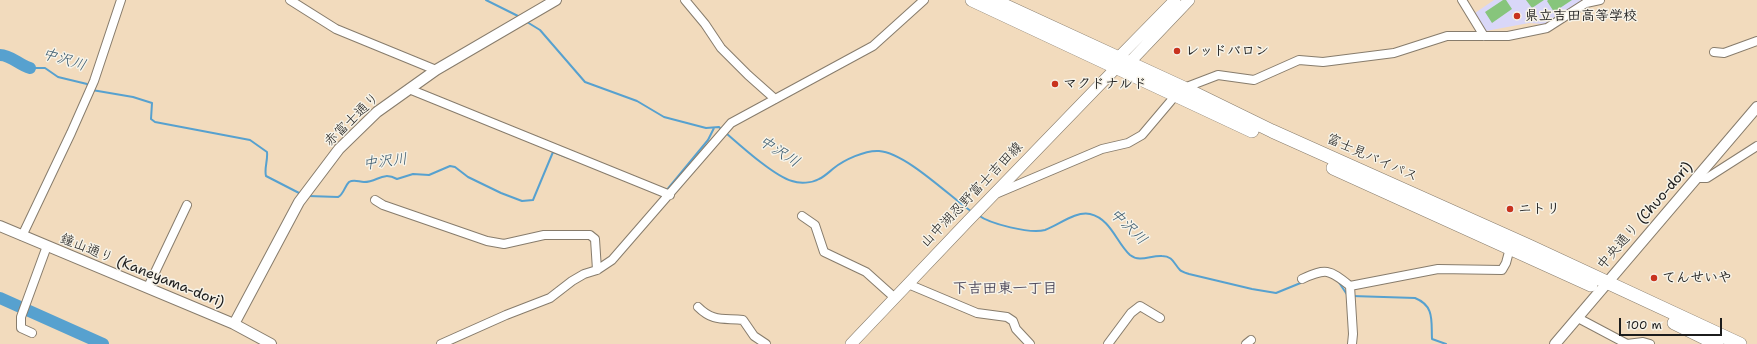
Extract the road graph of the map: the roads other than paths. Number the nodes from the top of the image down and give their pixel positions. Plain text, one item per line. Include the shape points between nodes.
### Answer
1 (121, 0) edge
2 (290, 0) edge
3 (556, 0) edge
4 (685, 0) edge
5 (924, 0) edge
6 (972, 0) edge
7 (992, 0) edge
8 (1175, 0) edge
9 (1189, 0) edge
10 (1462, 0) edge
11 (1600, 0) edge
12 (1484, 36) junction
13 (1757, 41) edge
14 (1714, 52) dead end
15 (1121, 63) junction
16 (436, 70) junction
17 (409, 89) junction
18 (1179, 92) junction
19 (775, 99) junction
20 (1757, 108) edge
21 (1757, 146) edge
22 (1697, 178) junction
23 (670, 195) junction
24 (991, 197) junction
25 (376, 200) dead end
26 (187, 205) dead end
27 (802, 216) dead end
28 (0, 226) edge
29 (22, 236) junction
30 (47, 246) junction
31 (1510, 248) junction
32 (597, 270) junction
33 (1302, 279) dead end
34 (908, 284) junction
35 (1350, 286) junction
36 (1604, 286) junction
37 (148, 287) junction
38 (895, 298) junction
39 (698, 307) dead end
40 (1160, 318) dead end
41 (1578, 318) junction
42 (234, 324) junction
43 (32, 333) dead end
44 (271, 344) edge
45 (441, 344) edge
46 (766, 344) edge
47 (851, 344) edge
48 (1030, 344) edge
49 (1108, 344) edge
50 (1352, 344) edge
51 (1555, 344) edge
52 (1650, 344) edge
53 (1717, 344) edge
54 (1740, 344) edge

1 - 29 street via 94,81
2 - 16 street via 336,29
3 - 16 street, 赤富士通り
4 - 19 street via 705,24 715,42
5 - 19 street via 873,46
6 - 15 highway, 富士見バイパス
7 - 15 highway, 富士見バイパス
8 - 15 main road, 山中湖忍野富士吉田線
9 - 15 main road, 山中湖忍野富士吉田線
10 - 12 street
11 - 12 street via 1586,4 1547,28 1508,36
12 - 18 street via 1447,36 1394,53 1323,62 1299,60 1254,80 1218,75
13 - 14 street via 1724,53
15 - 18 highway, 富士見バイパス
15 - 24 main road, 山中湖忍野富士吉田線
16 - 17 street, 赤富士通り
17 - 23 street
17 - 42 street, 赤富士通り via 377,112 340,149 312,184 299,202
18 - 24 street via 1142,135 1128,143 1102,150
18 - 31 highway, 富士見バイパス
18 - 36 highway, 富士見バイパス via 1529,246
19 - 23 street via 730,123
20 - 22 street, 中央通り (Chuo-dori)
21 - 22 street via 1707,178
22 - 36 street, 中央通り (Chuo-dori)
23 - 32 street via 612,260
24 - 34 main road, 山中湖忍野富士吉田線
25 - 32 street via 383,205 487,241 504,244 544,235 590,235 595,239
26 - 37 street
27 - 38 street via 815,225 824,252 866,272
28 - 29 street, 鐘山通り (Kaneyama-dori)
29 - 30 street, 鐘山通り (Kaneyama-dori)
30 - 37 street, 鐘山通り (Kaneyama-dori)
30 - 43 street via 21,317 21,328
31 - 35 street via 1502,270 1438,269
31 - 36 highway, 富士見バイパス
32 - 45 street via 572,281 550,298
33 - 35 street via 1321,271 1328,272
34 - 38 main road, 山中湖忍野富士吉田線
34 - 48 street via 977,313 1007,318 1013,321 1016,329
35 - 50 street
36 - 41 street, 中央通り (Chuo-dori)
36 - 53 highway, 富士見バイパス
36 - 54 highway, 富士見バイパス
37 - 42 street, 鐘山通り (Kaneyama-dori)
38 - 47 main road, 山中湖忍野富士吉田線
39 - 46 street via 716,319 743,320 754,336
40 - 49 street via 1140,306 1131,313
41 - 51 street, 中央通り (Chuo-dori)
41 - 52 street via 1627,344
42 - 44 street, 鐘山通り (Kaneyama-dori)

